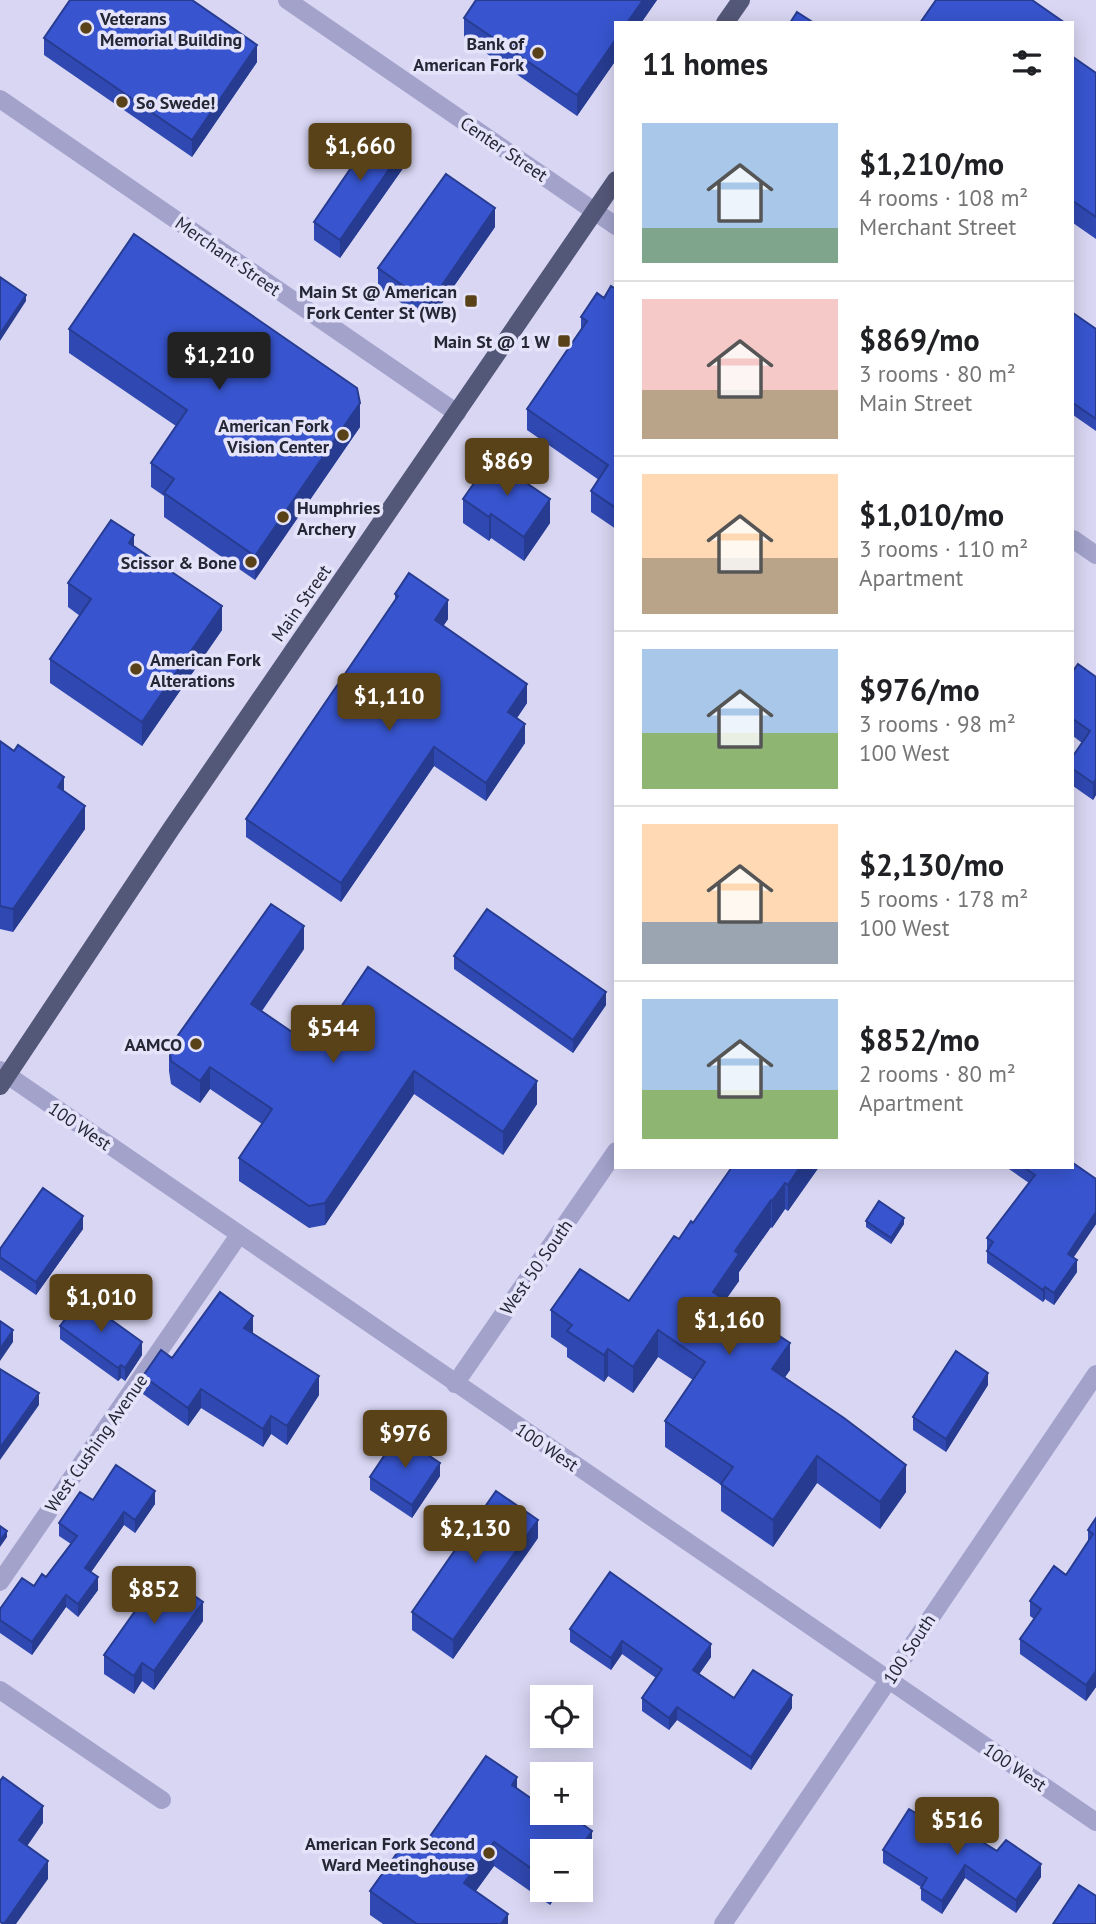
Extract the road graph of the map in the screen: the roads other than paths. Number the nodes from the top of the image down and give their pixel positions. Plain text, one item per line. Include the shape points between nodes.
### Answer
1 (287, 0) edge
2 (741, 0) edge
3 (726, 21) edge
4 (0, 99) edge
5 (614, 183) edge
6 (595, 212) junction
7 (614, 225) edge
8 (457, 413) junction
9 (1074, 540) edge
10 (1096, 555) edge
11 (2, 1077) edge
12 (614, 1154) edge
13 (239, 1235) junction
14 (1096, 1374) edge
15 (455, 1384) junction
16 (0, 1582) edge
17 (888, 1681) junction
18 (0, 1690) edge
19 (162, 1800) dead end
20 (1096, 1822) edge
21 (723, 1924) edge

1 - 6 street, Center Street
2 - 3 main road
4 - 8 street, Merchant Street
5 - 6 main road, Main Street
6 - 7 street, Center Street
6 - 8 main road, Main Street
8 - 11 main road, Main Street
9 - 10 street
11 - 13 street, 100 West
12 - 15 street, West 50 South
13 - 15 street, 100 West
13 - 16 street, West Cushing Avenue
14 - 17 street, 100 South
15 - 17 street, 100 West
17 - 20 street, 100 West
17 - 21 street, 100 South
18 - 19 street

